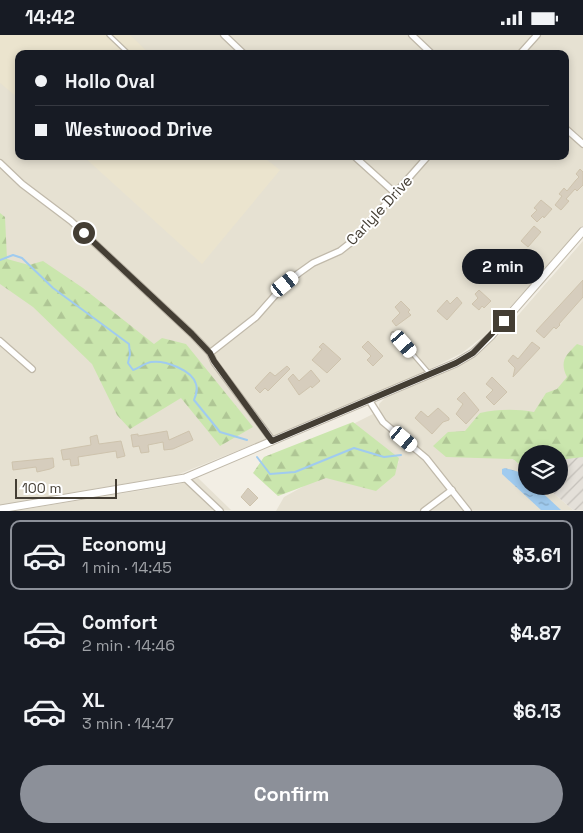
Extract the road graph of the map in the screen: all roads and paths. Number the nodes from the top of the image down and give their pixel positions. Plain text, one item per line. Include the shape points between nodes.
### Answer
1 (109, 35) edge
2 (224, 35) edge
3 (412, 35) edge
4 (537, 35) edge
5 (125, 50) edge
6 (240, 50) edge
7 (428, 50) edge
8 (524, 50) edge
9 (569, 132) edge
10 (583, 144) edge
11 (358, 160) edge
12 (424, 160) edge
13 (0, 163) edge
14 (395, 193) junction
15 (583, 231) edge
16 (393, 334) dead end
17 (0, 341) edge
18 (210, 353) junction
19 (32, 369) dead end
20 (430, 374) junction
21 (369, 400) junction
22 (272, 441) junction
23 (185, 477) junction
24 (452, 490) junction
25 (0, 509) edge
26 (220, 511) edge
27 (424, 511) edge
28 (468, 511) edge

1 - 5 lane
2 - 6 street
3 - 7 street
4 - 8 street
9 - 10 street
11 - 14 street
12 - 14 street, Carlyle Drive
13 - 18 street via 71,221
14 - 18 street, Carlyle Drive via 354,240 299,273 256,317
15 - 20 street via 473,353
16 - 20 lane
17 - 19 street
18 - 22 street
20 - 21 street
21 - 22 street
21 - 24 street via 383,421 421,454
22 - 23 street
23 - 25 street
23 - 26 street
24 - 27 street
24 - 28 street

